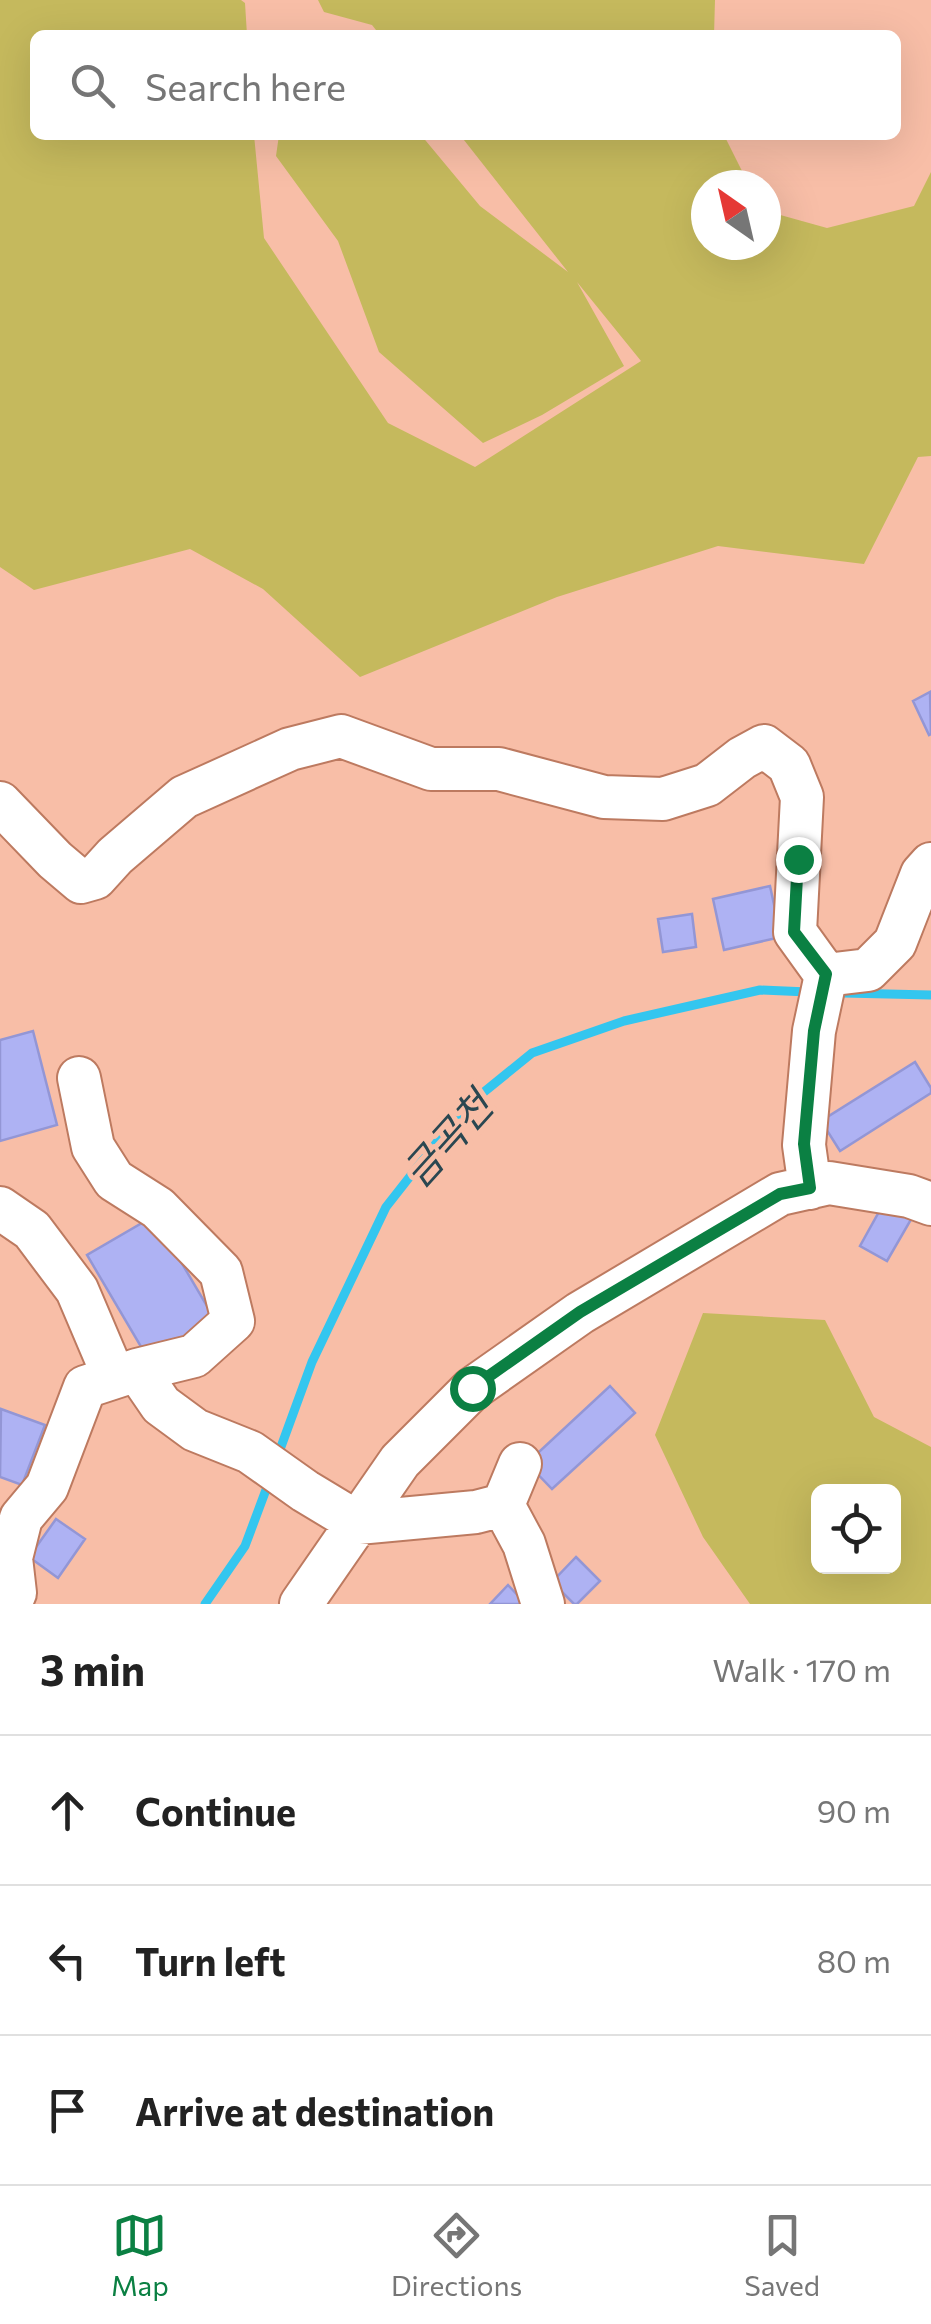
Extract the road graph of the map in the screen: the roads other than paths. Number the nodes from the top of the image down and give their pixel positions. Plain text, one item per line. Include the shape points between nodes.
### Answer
1 (0, 803) edge
2 (931, 864) edge
3 (826, 974) junction
4 (79, 1078) dead end
5 (810, 1188) junction
6 (931, 1204) edge
7 (0, 1208) edge
8 (125, 1374) junction
9 (520, 1464) dead end
10 (503, 1504) junction
11 (10, 1513) edge
12 (358, 1522) junction
13 (8, 1604) edge
14 (301, 1604) edge
15 (543, 1604) edge

1 - 3 street via 81,882 95,878 184,798 290,749 341,736 431,769 499,769 604,797 663,799 707,785 764,746 789,765 802,798 794,932
2 - 3 street via 895,943 868,970
3 - 5 street via 804,1144
4 - 8 street via 93,1147 114,1180 158,1208 222,1272 233,1322 194,1356
5 - 6 street via 829,1184
5 - 12 street via 780,1194 580,1312 472,1388 400,1461
7 - 8 street via 32,1230 78,1290
8 - 11 street via 85,1387 48,1487
8 - 12 street via 195,1430 250,1452
9 - 10 street
10 - 12 street
10 - 15 street
11 - 13 street via 15,1594
12 - 14 street

